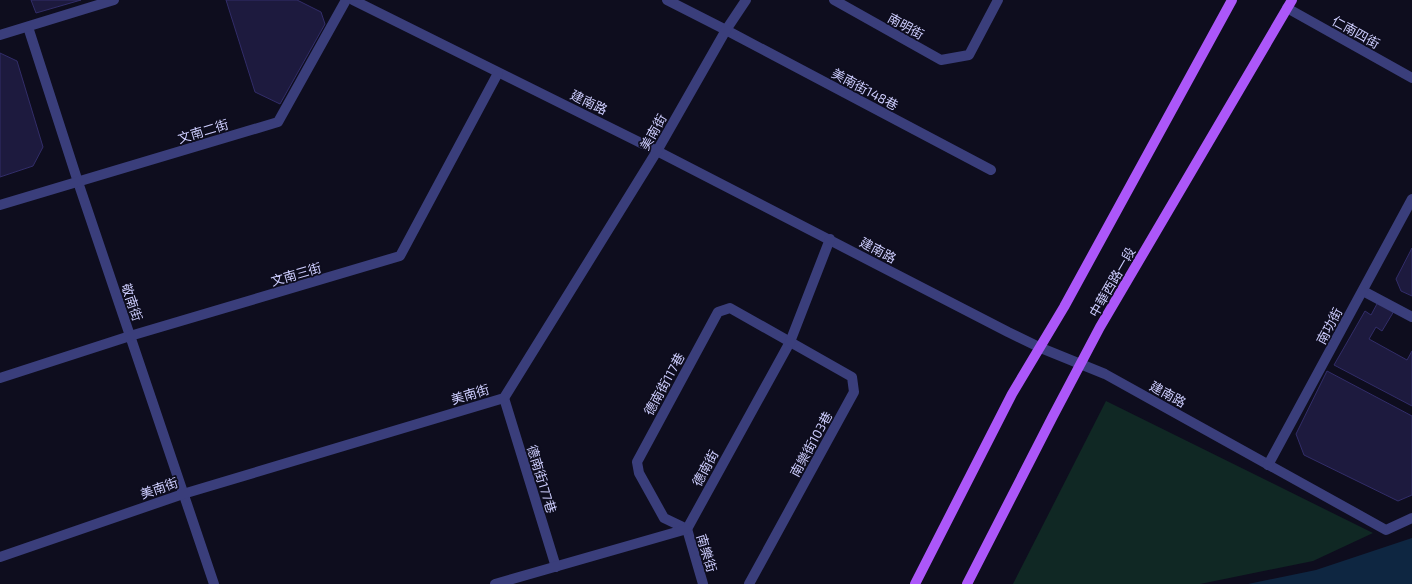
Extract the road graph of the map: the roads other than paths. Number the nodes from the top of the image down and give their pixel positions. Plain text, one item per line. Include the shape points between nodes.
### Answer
1 (114, 0) edge
2 (346, 0) edge
3 (353, 0) edge
4 (667, 0) edge
5 (746, 0) edge
6 (834, 0) edge
7 (998, 0) edge
8 (1232, 0) edge
9 (1289, 4) edge
10 (28, 27) junction
11 (726, 30) junction
12 (0, 35) edge
13 (498, 73) junction
14 (1412, 78) edge
15 (657, 151) junction
16 (991, 170) dead end
17 (78, 182) junction
18 (1412, 199) edge
19 (0, 205) edge
20 (830, 240) junction
21 (1363, 291) junction
22 (1412, 317) edge
23 (130, 336) junction
24 (790, 342) junction
25 (1041, 348) junction
26 (1080, 364) junction
27 (0, 378) edge
28 (504, 398) junction
29 (1268, 465) junction
30 (183, 494) junction
31 (1412, 518) edge
32 (687, 529) junction
33 (0, 557) edge
34 (556, 567) junction
35 (214, 584) edge
36 (495, 584) edge
37 (703, 584) edge
38 (749, 584) edge
39 (915, 584) edge
40 (967, 584) edge

1 - 10 street
2 - 17 street, 文南二街 via 278,122
3 - 13 street, 建南路
4 - 11 street, 美南街148巷
5 - 11 street, 美南街
6 - 7 street, 南明街 via 941,60 969,55
8 - 25 main road
9 - 14 street, 仁南四街
9 - 26 main road, 中華西路一段
10 - 12 street
10 - 17 street, 敬南街
11 - 15 street, 美南街
11 - 16 street, 美南街148巷
13 - 15 street, 建南路
13 - 23 street, 文南三街 via 400,256
15 - 20 street, 建南路
15 - 28 street, 美南街
17 - 19 street, 文南二街
17 - 23 street, 敬南街
18 - 21 street, 南功街
20 - 24 street, 德南街
20 - 25 street, 建南路
21 - 22 street
21 - 29 street, 南功街
23 - 27 street, 文南三街
23 - 30 street, 敬南街
24 - 32 street, 德南街
24 - 32 street, 德南街117巷 via 730,308 718,312 637,462 639,473 664,518
24 - 38 street, 南樂街103巷 via 852,377 854,392
25 - 26 street, 建南路
25 - 39 main road via 1012,394
26 - 29 street, 建南路 via 1105,374
26 - 40 main road, 中華西路一段
28 - 30 street, 美南街
28 - 34 street, 德南街177巷
29 - 31 street, 建南路 via 1386,530
30 - 33 street, 美南街
30 - 35 street, 敬南街
32 - 34 street
32 - 37 street, 南樂街
34 - 36 street

